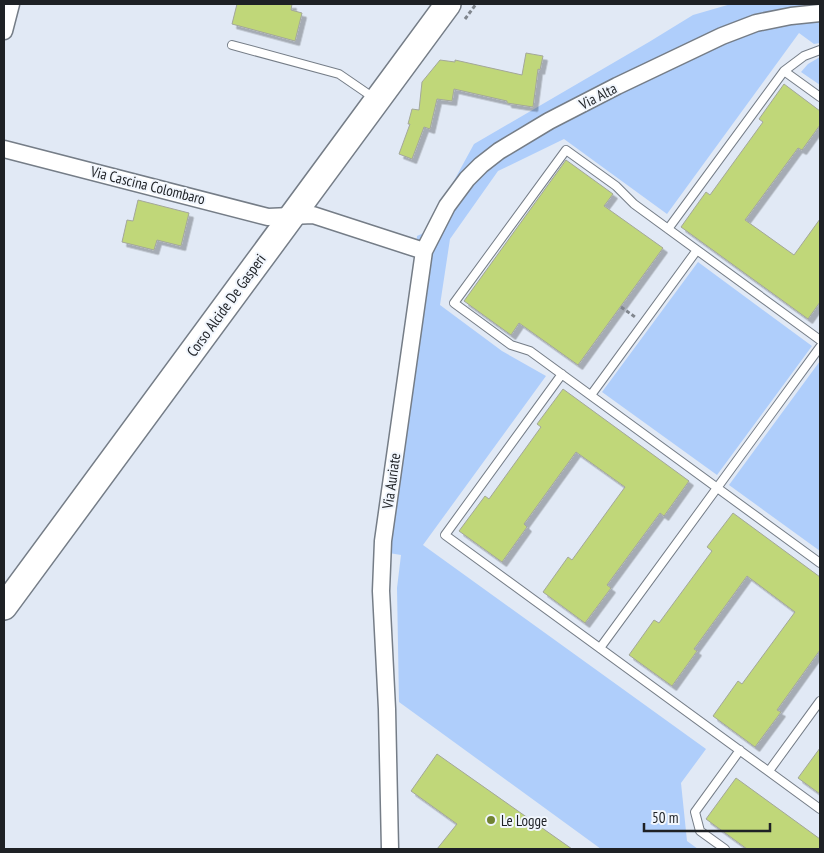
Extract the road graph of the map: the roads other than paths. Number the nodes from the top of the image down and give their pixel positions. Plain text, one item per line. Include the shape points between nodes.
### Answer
1 (11, 4) edge
2 (448, 4) edge
3 (820, 13) edge
4 (4, 28) edge
5 (232, 45) dead end
6 (820, 50) edge
7 (784, 71) junction
8 (820, 97) edge
9 (377, 100) junction
10 (4, 149) edge
11 (293, 215) junction
12 (668, 229) junction
13 (697, 250) junction
14 (424, 251) junction
15 (820, 340) edge
16 (820, 347) edge
17 (562, 374) junction
18 (591, 395) junction
19 (718, 487) junction
20 (820, 563) edge
21 (4, 607) edge
22 (600, 648) junction
23 (820, 701) edge
24 (740, 750) junction
25 (769, 771) junction
26 (820, 809) edge
27 (390, 849) edge
28 (725, 849) edge

1 - 4 street
2 - 9 main road, Corso Alcide De Gasperi
3 - 14 street, Via Alta via 756,23 722,36 549,121 499,151 456,192
5 - 9 lane via 339,74
6 - 7 lane via 804,56
7 - 8 lane
7 - 12 lane
9 - 11 main road, Corso Alcide De Gasperi
10 - 11 street, Via Cascina Colombaro via 268,216
11 - 14 street via 313,215
11 - 21 main road, Corso Alcide De Gasperi
12 - 13 lane
12 - 17 lane via 566,150 454,304 511,345 530,351
13 - 15 lane
13 - 18 lane
14 - 27 street, Via Auriate via 381,563
16 - 19 lane
17 - 18 lane
17 - 22 lane via 445,534
18 - 19 lane
19 - 20 lane
19 - 22 lane
22 - 24 lane
23 - 25 lane
24 - 25 lane
24 - 28 lane via 694,812 700,832
25 - 26 lane

